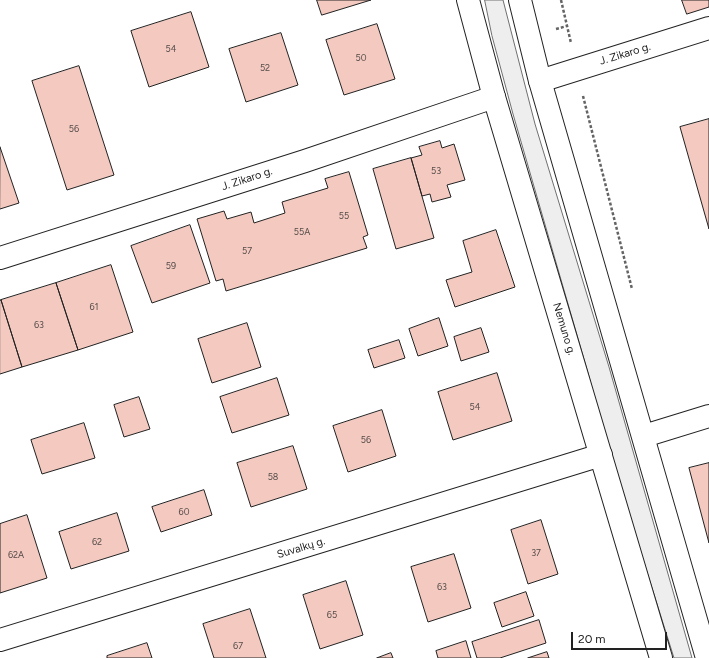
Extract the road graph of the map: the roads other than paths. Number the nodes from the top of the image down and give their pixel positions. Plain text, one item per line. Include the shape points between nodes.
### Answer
1 (468, 0) edge
2 (520, 0) edge
3 (709, 28) edge
4 (540, 81) junction
5 (494, 97) junction
6 (0, 258) edge
7 (709, 416) edge
8 (644, 436) junction
9 (601, 455) junction
10 (0, 640) edge
11 (661, 658) edge
12 (707, 658) edge

1 - 5 street, Nemuno g.
2 - 4 street
3 - 4 street, J. Zikaro g.
4 - 8 street
5 - 6 street, J. Zikaro g.
5 - 9 street, Nemuno g.
7 - 8 street
8 - 12 street
9 - 10 street, Suvalkų g.
9 - 11 street, Nemuno g.

